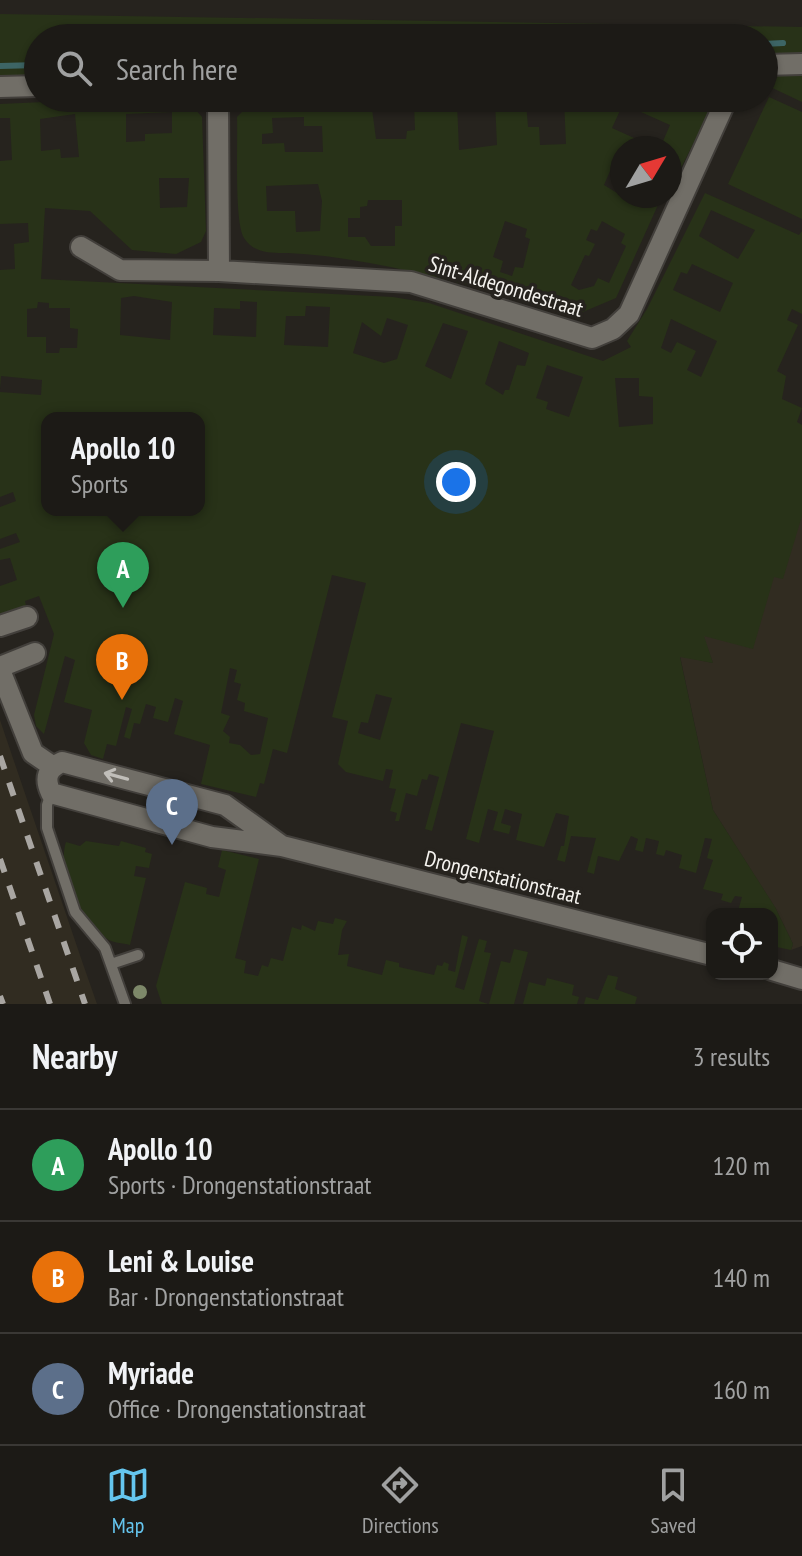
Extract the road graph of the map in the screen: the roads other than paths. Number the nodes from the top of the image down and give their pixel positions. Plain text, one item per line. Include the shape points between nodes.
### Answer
1 (802, 64) edge
2 (778, 65) edge
3 (24, 86) edge
4 (0, 87) edge
5 (218, 112) edge
6 (721, 112) edge
7 (81, 247) dead end
8 (219, 271) junction
9 (27, 617) dead end
10 (0, 626) edge
11 (35, 653) dead end
12 (0, 668) edge
13 (52, 766) junction
14 (51, 793) junction
15 (282, 846) junction
16 (706, 953) edge
17 (138, 955) dead end
18 (111, 964) junction
19 (778, 972) edge
20 (802, 979) edge
21 (125, 1004) edge

1 - 2 street
3 - 4 street
5 - 8 street
6 - 8 street, Sint-Aldegondestraat via 629,314 592,338 411,282
7 - 8 street, Sint-Aldegondestraat via 120,270
9 - 10 street
11 - 12 street
12 - 13 street via 33,753
13 - 14 street via 46,782
15 -> 13 street, Drongenstationstraat via 225,805 62,762
14 - 15 street, Drongenstationstraat via 212,837
14 - 18 lane via 47,828 75,912 105,948
15 - 16 street, Drongenstationstraat
17 - 18 lane
18 - 21 lane
19 - 20 street

